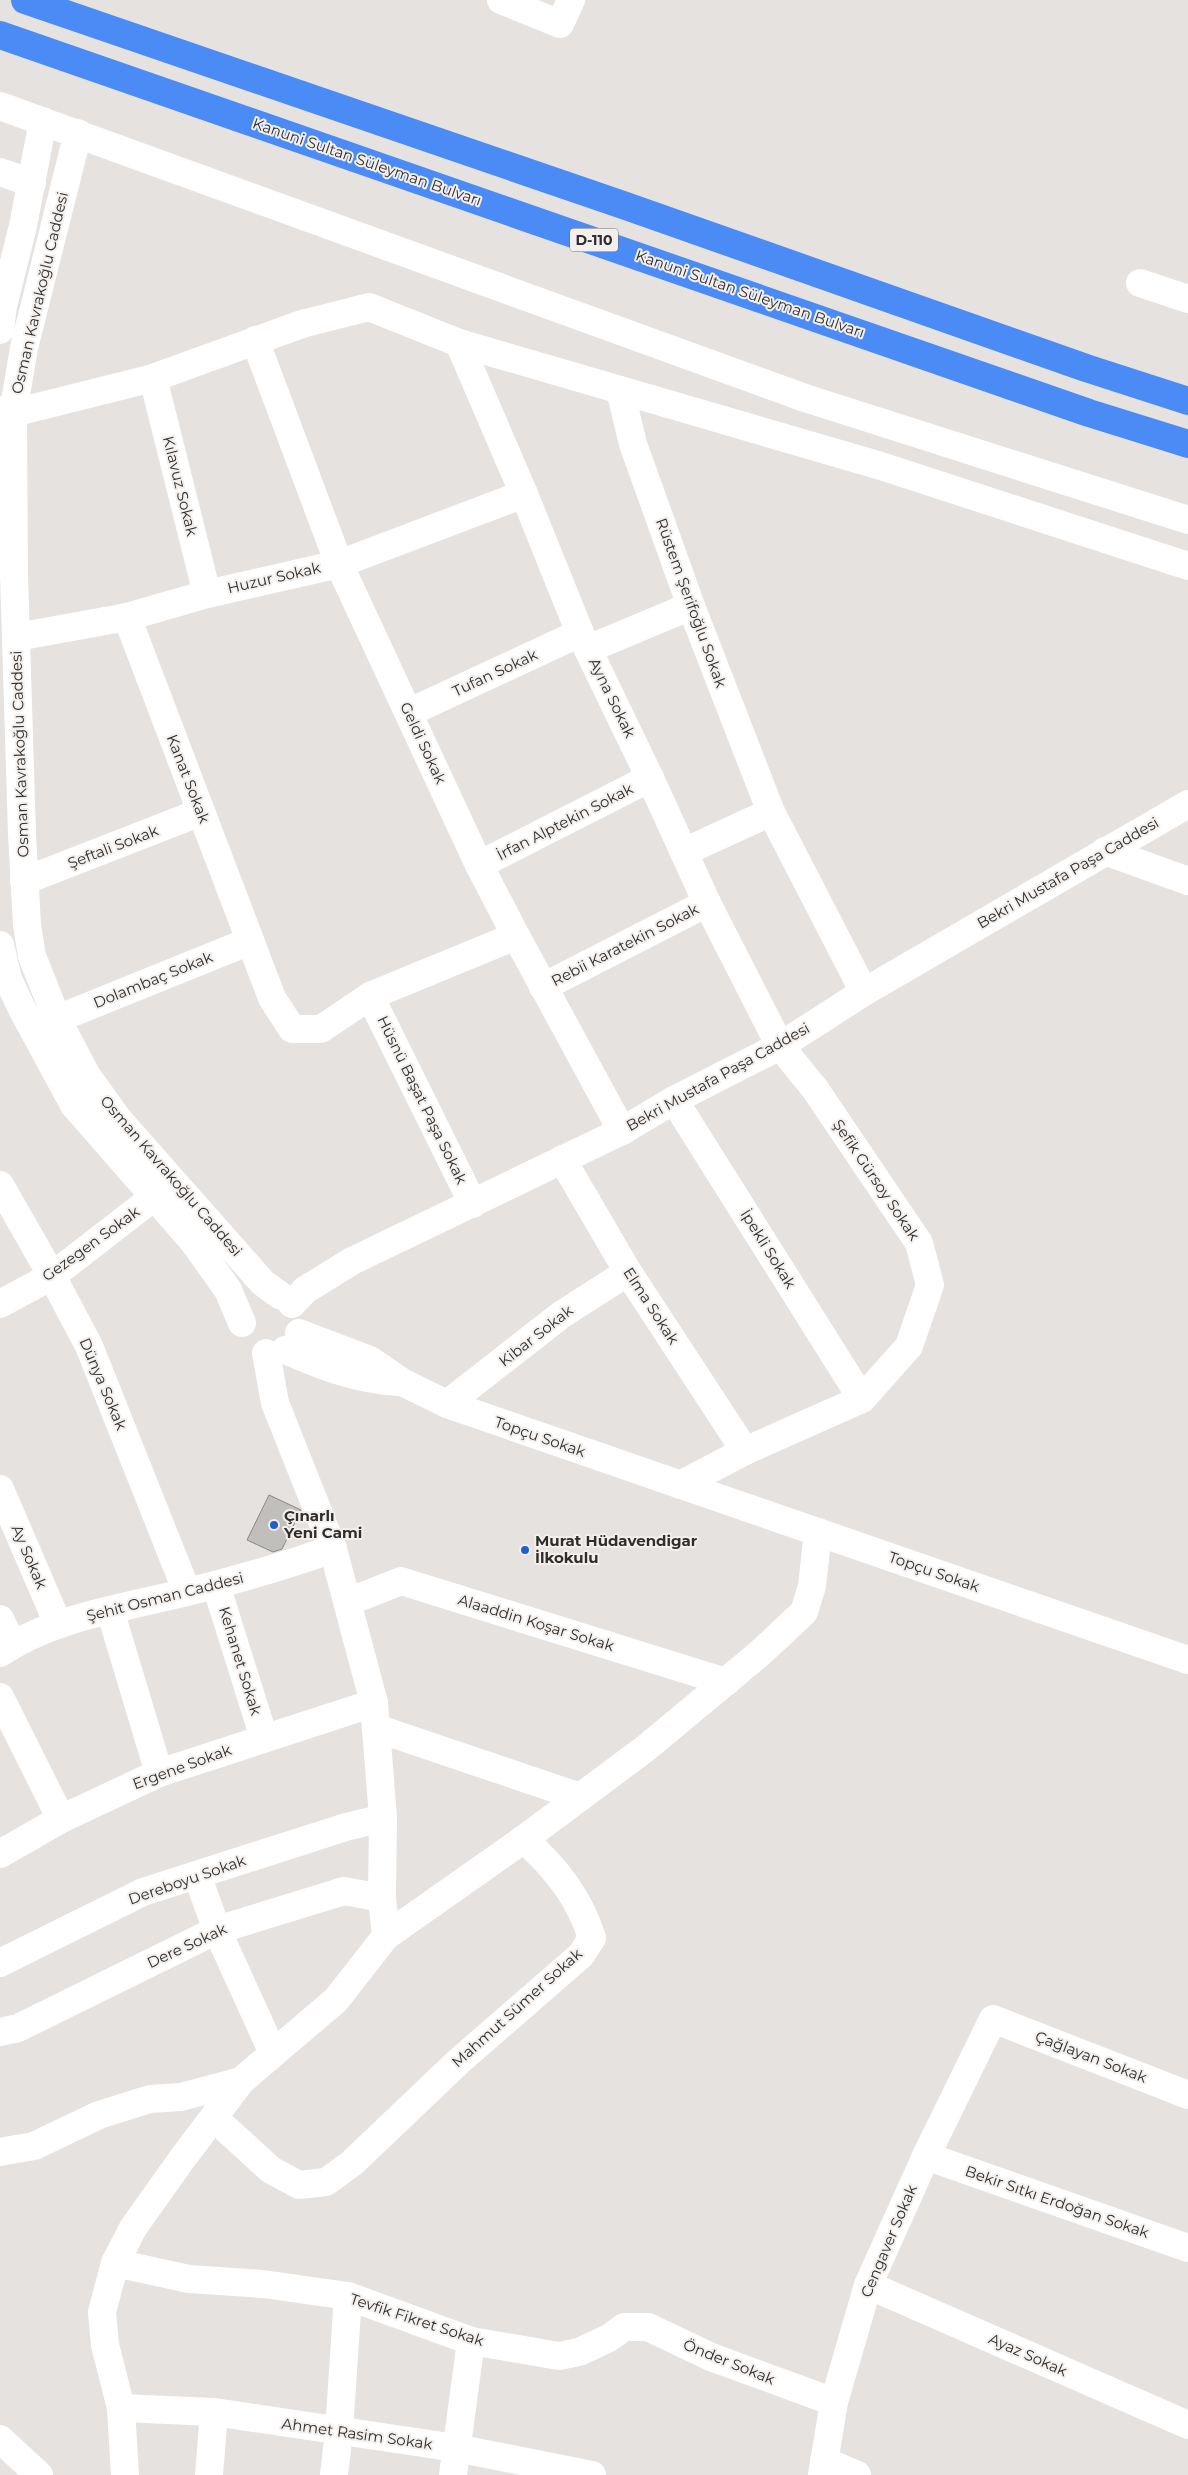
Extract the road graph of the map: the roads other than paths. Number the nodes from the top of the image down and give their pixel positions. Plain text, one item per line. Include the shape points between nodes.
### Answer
1 (25, 0) edge
2 (501, 0) edge
3 (571, 0) edge
4 (0, 35) edge
5 (0, 106) edge
6 (43, 121) junction
7 (78, 134) junction
8 (0, 172) edge
9 (32, 183) junction
10 (1140, 283) dead end
11 (1188, 299) edge
12 (0, 330) edge
13 (255, 340) junction
14 (458, 343) junction
15 (153, 378) junction
16 (620, 390) junction
17 (1188, 401) edge
18 (6, 412) edge
19 (1188, 444) edge
20 (524, 494) junction
21 (1188, 520) edge
22 (339, 564) junction
23 (1188, 566) edge
24 (207, 594) junction
25 (691, 606) junction
26 (127, 617) junction
27 (17, 637) junction
28 (584, 641) junction
29 (410, 712) junction
30 (650, 778) junction
31 (1188, 804) edge
32 (201, 812) junction
33 (771, 812) junction
34 (1105, 851) junction
35 (684, 852) junction
36 (480, 865) junction
37 (24, 881) junction
38 (1188, 881) edge
39 (707, 903) junction
40 (516, 936) junction
41 (250, 941) junction
42 (0, 945) edge
43 (543, 987) junction
44 (864, 992) junction
45 (370, 996) junction
46 (57, 1019) junction
47 (780, 1046) junction
48 (674, 1100) junction
49 (622, 1131) junction
50 (562, 1159) junction
51 (0, 1185) edge
52 (154, 1197) junction
53 (473, 1204) junction
54 (628, 1272) junction
55 (52, 1276) junction
56 (287, 1300) junction
57 (0, 1304) edge
58 (242, 1323) junction
59 (283, 1345) junction
60 (862, 1399) junction
61 (446, 1404) junction
62 (744, 1451) junction
63 (680, 1485) junction
64 (0, 1489) edge
65 (818, 1532) junction
66 (333, 1549) junction
67 (216, 1585) junction
68 (187, 1592) junction
69 (348, 1602) junction
70 (110, 1610) junction
71 (0, 1619) edge
72 (58, 1624) junction
73 (7, 1649) edge
74 (1188, 1660) edge
75 (726, 1682) junction
76 (0, 1697) edge
77 (375, 1716) junction
78 (264, 1738) junction
79 (159, 1773) junction
80 (580, 1797) junction
81 (383, 1818) junction
82 (61, 1819) junction
83 (524, 1839) junction
84 (0, 1854) edge
85 (197, 1875) junction
86 (382, 1898) junction
87 (217, 1930) junction
88 (386, 1936) junction
89 (0, 1963) edge
90 (993, 2019) joint
91 (0, 2032) edge
92 (272, 2053) junction
93 (241, 2081) junction
94 (1188, 2095) edge
95 (214, 2118) junction
96 (0, 2152) edge
97 (926, 2156) junction
98 (1188, 2248) edge
99 (115, 2263) junction
100 (868, 2285) junction
101 (348, 2296) junction
102 (624, 2327) joint
103 (471, 2341) junction
104 (834, 2402) junction
105 (121, 2408) junction
106 (214, 2412) junction
107 (1188, 2425) edge
108 (339, 2431) junction
109 (0, 2439) edge
110 (456, 2448) junction
111 (823, 2468) edge
112 (39, 2475) edge
113 (125, 2475) edge
114 (209, 2475) edge
115 (334, 2475) edge
116 (453, 2475) edge
117 (592, 2475) edge
118 (857, 2475) edge

1 - 17 highway
2 - 3 street via 560,24
4 - 19 highway, Kanuni Sultan Süleyman Bulvarı / D-110 via 1089,413
5 - 6 street
6 - 7 street
6 - 9 street, Osman Kavrakoğlu Caddesi
7 - 18 street, Osman Kavrakoğlu Caddesi
7 - 21 street via 805,398
8 - 9 street
9 - 12 street, Osman Kavrakoğlu Caddesi
10 - 11 street
13 - 14 street via 369,307
13 - 15 street
13 - 22 street, Geldi Sokak
14 - 16 street
14 - 20 street, Ayna Sokak
15 - 18 street
15 - 24 street, Kılavuz Sokak
16 - 23 street via 881,466
16 - 25 street, Rüstem Şerifoğlu Sokak via 633,444
18 - 27 street, Osman Kavrakoğlu Caddesi
20 - 22 street, Huzur Sokak
20 - 28 street, Ayna Sokak
22 - 24 street, Huzur Sokak
22 - 29 street, Geldi Sokak
24 - 26 street, Huzur Sokak
25 - 28 street, Tufan Sokak
25 - 33 street, Rüstem Şerifoğlu Sokak
26 - 27 street, Huzur Sokak
26 - 32 street, Kanat Sokak
27 - 37 street, Osman Kavrakoğlu Caddesi
28 - 29 street, Tufan Sokak
28 - 30 street, Ayna Sokak
29 - 36 street, Geldi Sokak
30 - 35 street, Ayna Sokak
30 - 36 street, İrfan Alptekin Sokak
31 - 34 street, Bekri Mustafa Paşa Caddesi
32 - 37 street, Şeftali Sokak
32 - 41 street, Kanat Sokak
33 - 35 street
33 - 44 street, Rüstem Şerifoğlu Sokak
34 - 38 street
34 - 44 street, Bekri Mustafa Paşa Caddesi
35 - 39 street, Ayna Sokak
36 - 40 street, Geldi Sokak
37 - 46 street, Osman Kavrakoğlu Caddesi via 32,956
39 - 43 street, Rebii Karatekin Sokak
39 - 47 street, Ayna Sokak
40 - 43 street, Geldi Sokak
40 - 45 street
41 - 45 street, Kanat Sokak via 272,998 292,1029 321,1029
41 - 46 street, Dolambaç Sokak
42 - 52 street, Osman Kavrakoğlu Caddesi via 8,979 74,1105
43 - 49 street, Geldi Sokak
44 - 47 street, Bekri Mustafa Paşa Caddesi
45 - 53 street, Hüsnü Başat Paşa Sokak
46 - 56 street, Osman Kavrakoğlu Caddesi via 87,1076 118,1118 263,1283
47 - 48 street, Bekri Mustafa Paşa Caddesi
47 - 60 street, Şefik Gürsoy Sokak via 815,1089 919,1243 930,1285 910,1346
48 - 49 street, Bekri Mustafa Paşa Caddesi
48 - 60 street, İpekli Sokak
49 - 50 street, Bekri Mustafa Paşa Caddesi
50 - 53 street, Bekri Mustafa Paşa Caddesi
50 - 54 street, Elma Sokak
51 - 55 street, Dünya Sokak
52 - 55 street, Gezegen Sokak
52 - 58 street, Osman Kavrakoğlu Caddesi via 228,1290
53 - 56 street, Bekri Mustafa Paşa Caddesi via 352,1261
54 - 61 street, Kibar Sokak via 561,1314
54 - 62 street, Elma Sokak
55 - 57 street, Gezegen Sokak
55 - 68 street, Dünya Sokak via 88,1346
56 - 58 street via 262,1296 253,1300
56 - 59 street via 300,1317
58 - 59 street, Osman Kavrakoğlu Caddesi via 250,1344
59 - 61 street, Topçu Sokak via 370,1360 402,1382
59 - 66 street via 275,1403
60 - 62 street
61 - 63 street, Topçu Sokak
62 - 63 street
63 - 65 street, Topçu Sokak
64 - 72 street, Ay Sokak
65 - 74 street, Topçu Sokak
65 - 75 street via 812,1586 804,1612
66 - 67 street, Şehit Osman Caddesi via 267,1572
66 - 69 street
67 - 68 street, Şehit Osman Caddesi
67 - 78 street, Kehanet Sokak
68 - 70 street, Şehit Osman Caddesi
69 - 75 street, Alaaddin Koşar Sokak via 401,1581
69 - 77 street
70 - 72 street, Şehit Osman Caddesi
70 - 79 street
71 - 73 street
72 - 73 street, Şehit Osman Caddesi
75 - 80 street
76 - 82 street
77 - 78 street, Ergene Sokak
77 - 80 street
77 - 81 street
78 - 79 street, Ergene Sokak
79 - 82 street, Ergene Sokak
80 - 83 street
81 - 85 street, Dereboyu Sokak
81 - 86 street
82 - 84 street, Ergene Sokak
83 - 88 street
83 - 95 street, Mahmut Sümer Sokak via 567,1883 585,1916 592,1938 580,1955 458,2062 352,2163 326,2182 299,2185 271,2170
85 - 87 street
85 - 89 street, Dereboyu Sokak via 143,1892
86 - 87 street, Dere Sokak via 344,1890
86 - 88 street
87 - 91 street, Dere Sokak via 18,2028
87 - 92 street
88 - 92 street via 336,2000
90 - 94 street, Çağlayan Sokak
90 - 97 street, Cengaver Sokak
92 - 93 street
93 - 95 street
93 - 96 street via 181,2097 150,2099 98,2115 34,2146
95 - 99 street via 133,2228
97 - 98 street, Bekir Sıtkı Erdoğan Sokak
97 - 100 street, Cengaver Sokak
99 - 101 street, Tevfik Fikret Sokak via 189,2279 263,2284
99 - 105 street via 102,2312 105,2345
100 - 104 street, Cengaver Sokak
100 - 107 street, Ayaz Sokak
101 - 103 street, Tevfik Fikret Sokak
101 - 108 street
102 - 103 street, Tevfik Fikret Sokak via 579,2352 559,2356
102 - 104 street, Önder Sokak via 648,2327 711,2357
103 - 110 street
104 - 111 street, Cengaver Sokak
105 - 106 street, Ahmet Rasim Sokak
105 - 113 street
106 - 108 street, Ahmet Rasim Sokak
106 - 114 street
108 - 110 street, Ahmet Rasim Sokak
108 - 115 street
109 - 112 street
110 - 116 street
110 - 117 street, Ahmet Rasim Sokak
111 - 118 street

